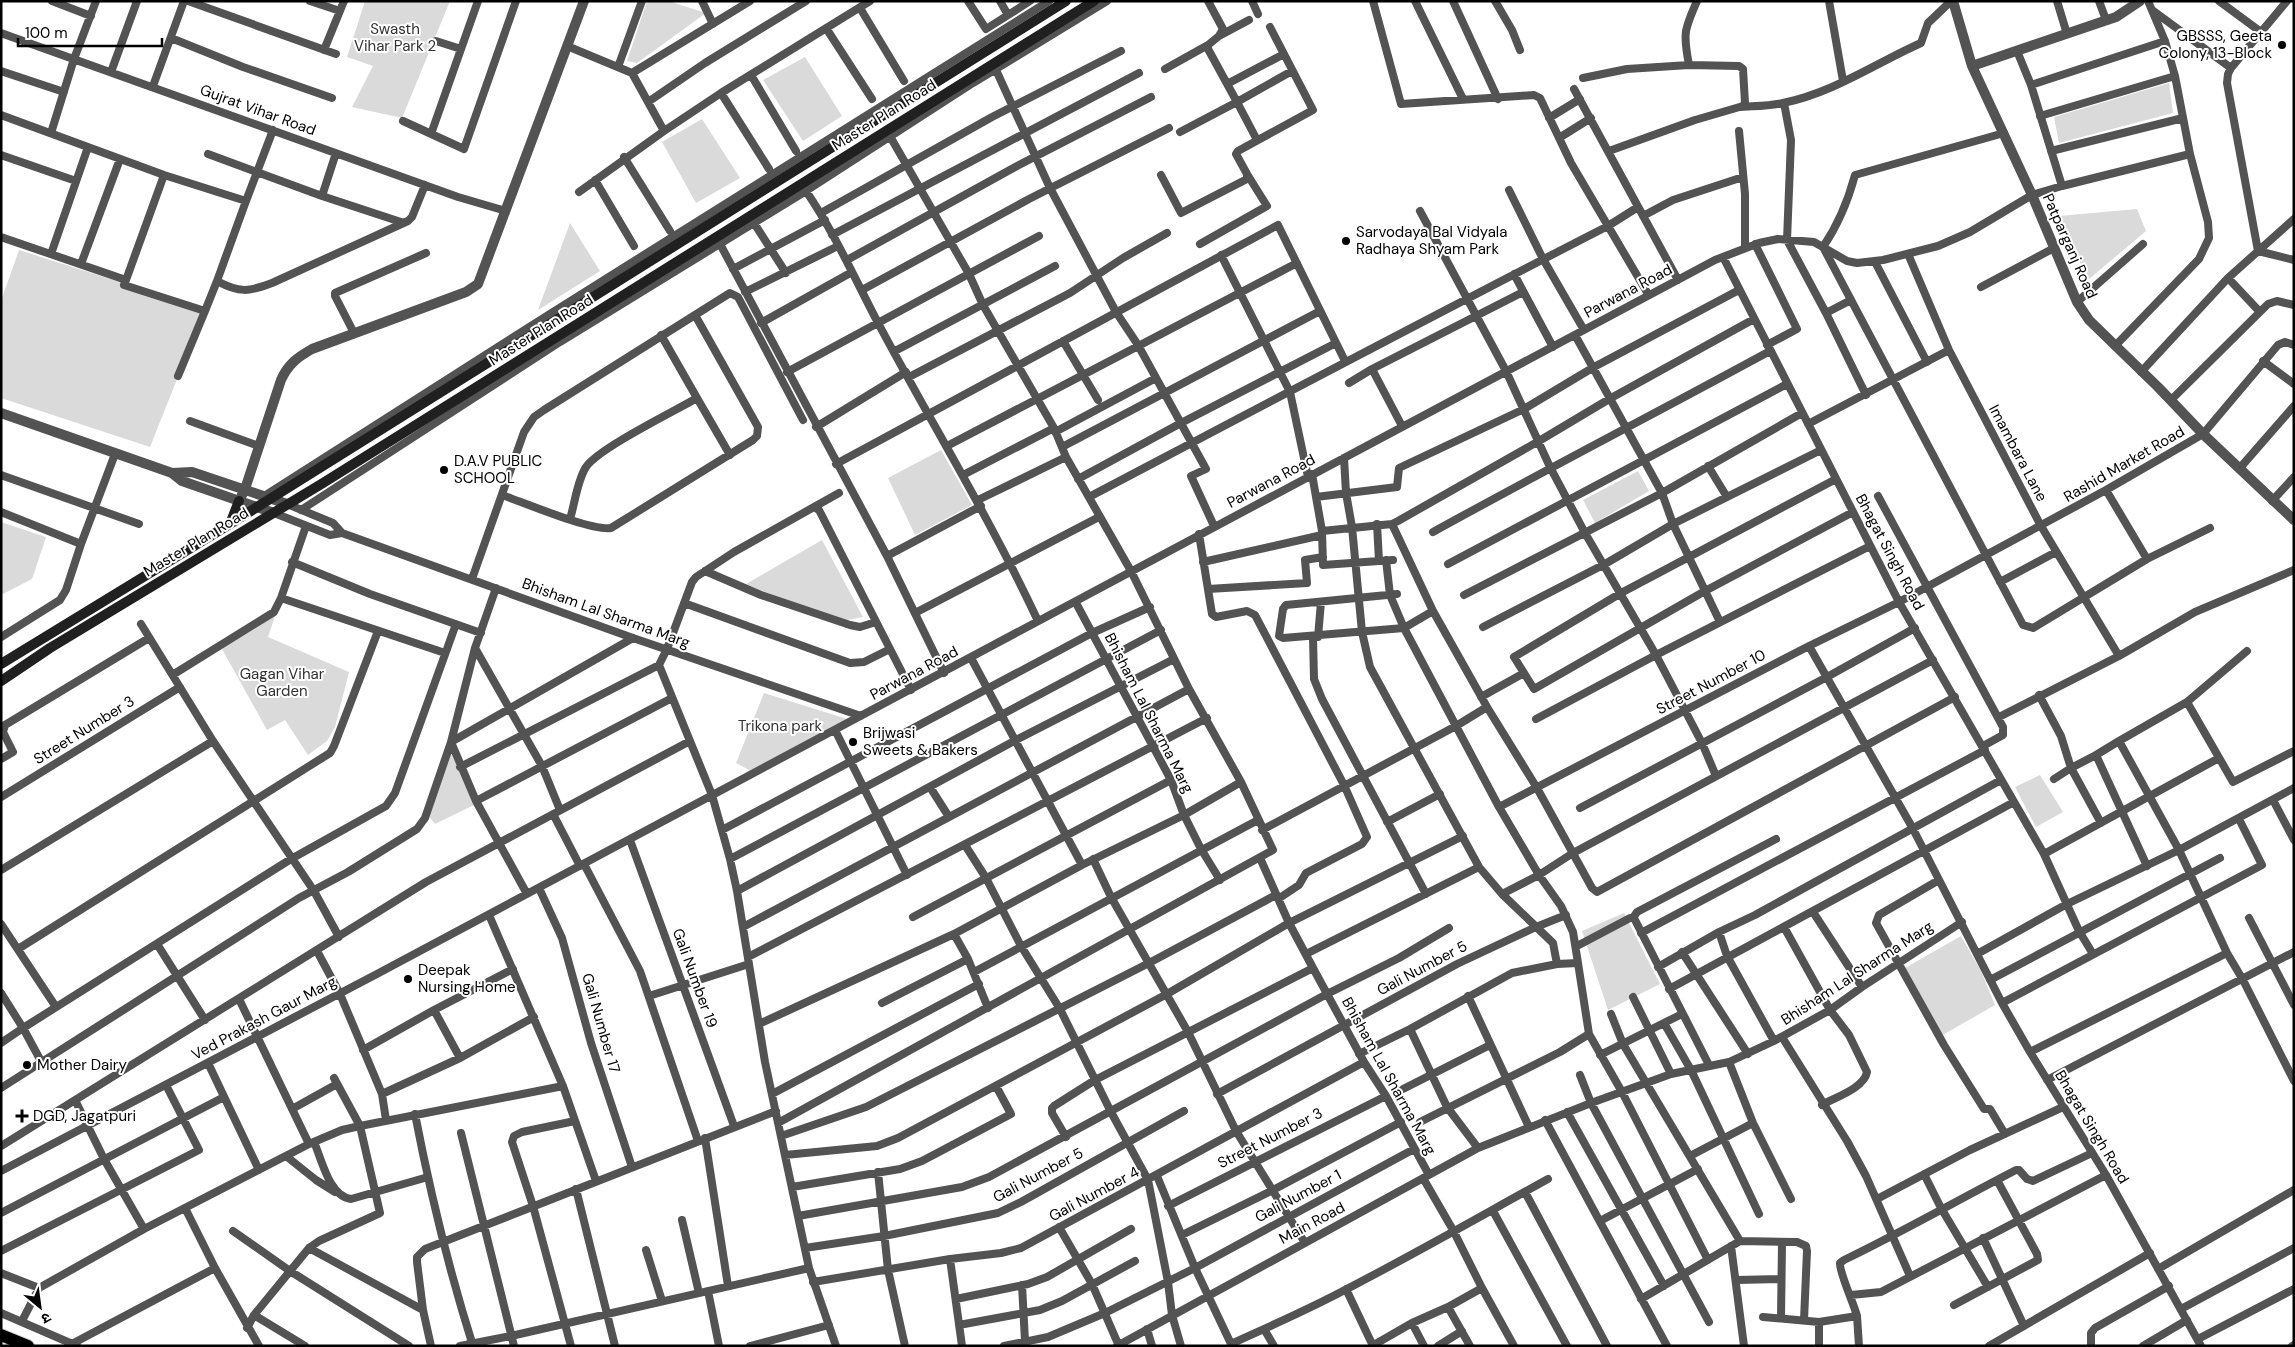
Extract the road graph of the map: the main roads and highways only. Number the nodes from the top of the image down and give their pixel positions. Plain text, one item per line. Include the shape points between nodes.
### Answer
1 (1066, 1) edge
2 (1094, 1) edge
3 (239, 501) road end
4 (230, 524) junction
5 (1, 664) edge
6 (1, 681) edge
7 (1, 1335) edge
8 (28, 1346) edge

1 - 4 main road, Master Plan Road via 268,497
2 - 6 main road, Master Plan Road via 795,193
3 - 4 main road
4 - 5 main road, Master Plan Road
7 - 8 main road

